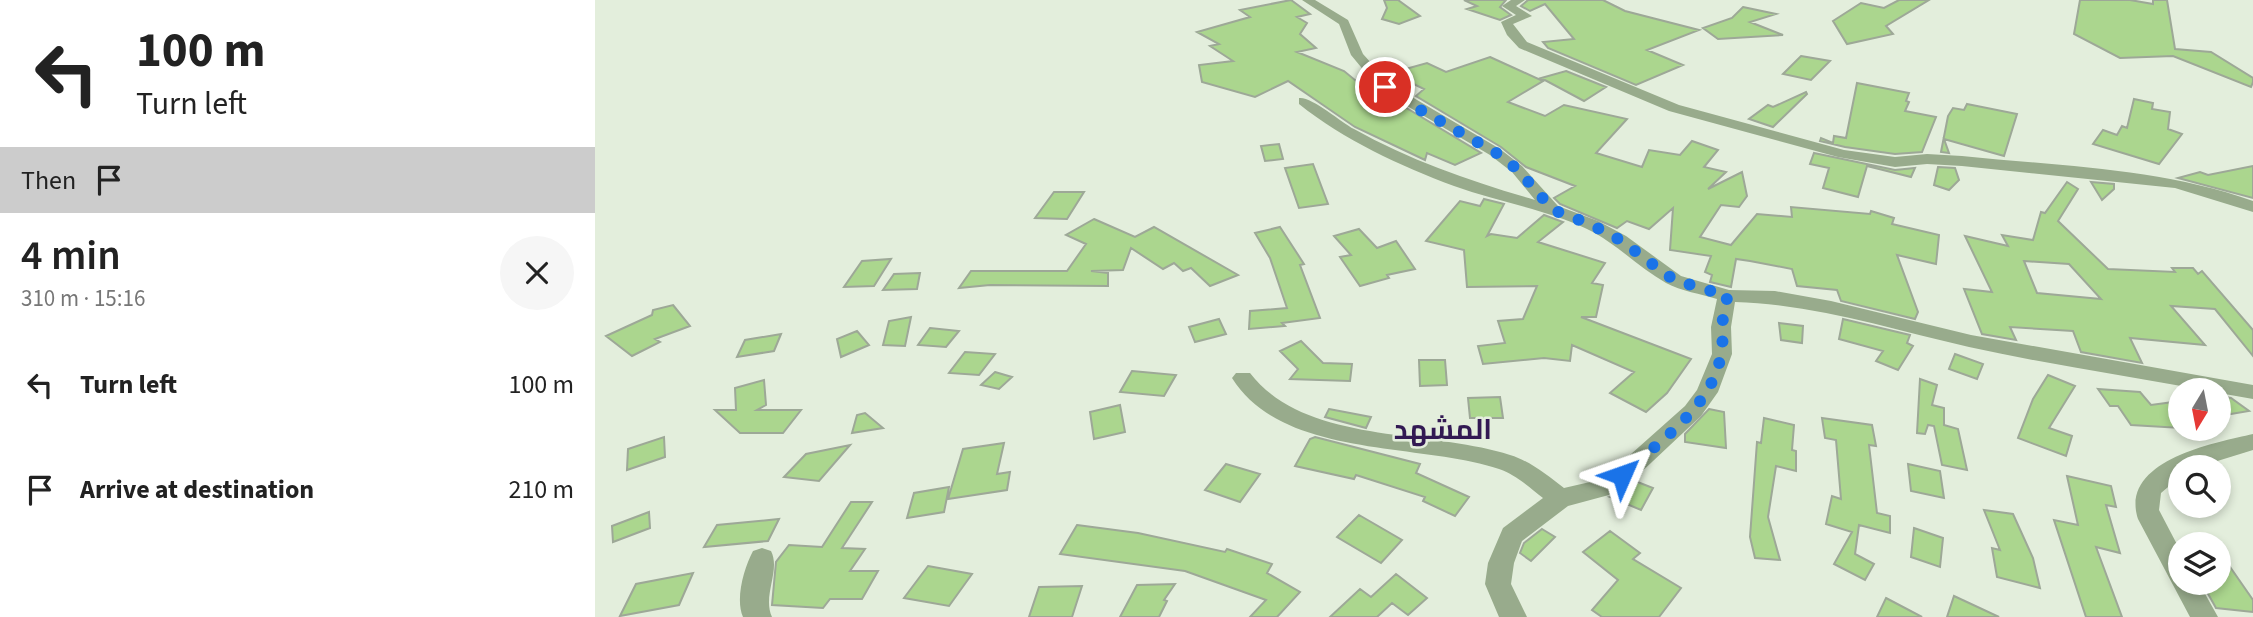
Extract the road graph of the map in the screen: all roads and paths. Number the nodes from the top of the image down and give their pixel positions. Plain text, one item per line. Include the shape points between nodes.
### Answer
1 (1307, 0) edge
2 (1520, 0) edge
3 (1304, 102) dead end
4 (2253, 207) edge
5 (1553, 210) junction
6 (1728, 296) junction
7 (1243, 378) dead end
8 (2253, 392) edge
9 (2253, 442) edge
10 (1561, 498) junction
11 (2168, 553) edge
12 (762, 559) dead end
13 (2192, 595) edge
14 (758, 617) edge
15 (1513, 617) edge
16 (2204, 617) edge

1 - 5 street via 1344,22 1357,55 1385,87 1495,152 1517,169
2 - 4 street via 1507,6 1526,16 1507,22 1523,45 1674,108 1737,126 1882,160 1962,161 2175,183
3 - 5 street via 1332,123 1402,158 1484,192
5 - 6 street via 1620,240 1674,280
6 - 8 street via 1831,307 1971,341
6 - 10 street via 1721,327 1722,354 1707,392 1693,411 1611,486
7 - 10 street via 1256,395 1286,414 1378,439 1505,462
9 - 11 street via 2178,465 2156,481 2145,503
10 - 15 street via 1513,535 1501,563 1498,584
12 - 14 street via 755,590
13 - 16 street

